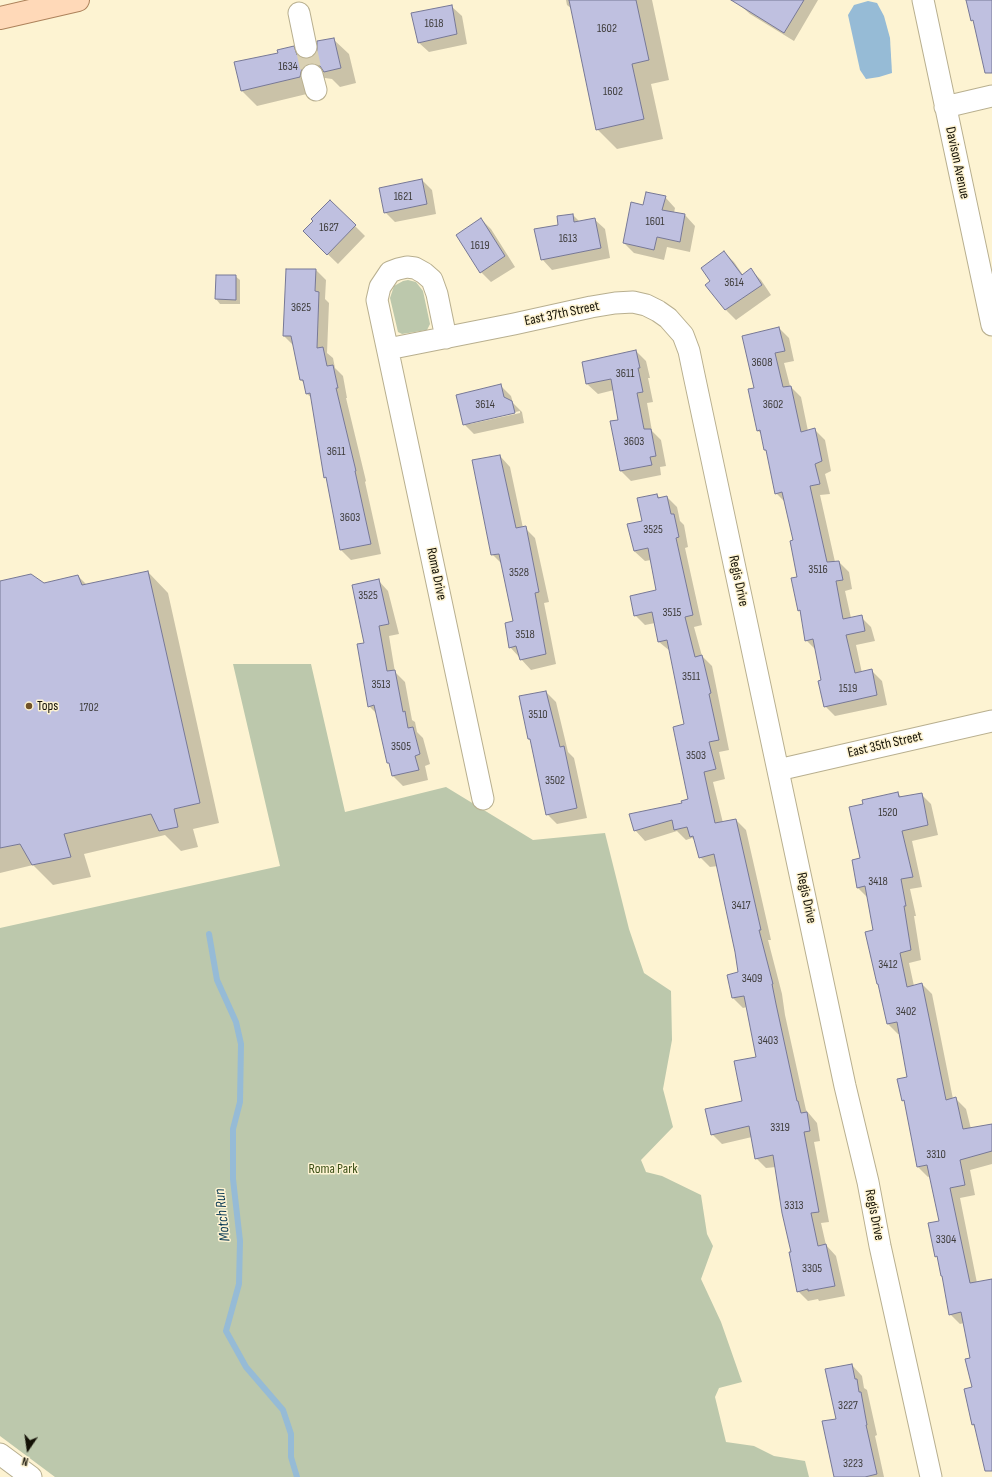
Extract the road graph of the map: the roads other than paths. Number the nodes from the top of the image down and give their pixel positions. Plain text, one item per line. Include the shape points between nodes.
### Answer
1 (78, 0) edge
2 (923, 0) edge
3 (19, 7) edge
4 (299, 13) dead end
5 (0, 18) edge
6 (306, 47) tunnel mouth
7 (992, 96) edge
8 (945, 107) junction
9 (672, 323) joint
10 (992, 325) edge
11 (446, 338) junction
12 (388, 349) junction
13 (992, 721) edge
14 (778, 770) junction
15 (483, 799) dead end
16 (0, 1454) edge
17 (30, 1477) edge
18 (931, 1477) edge

1 - 3 main road
2 - 8 street, Davison Avenue
3 - 5 main road
4 - 6 street
7 - 8 street
8 - 10 street, Davison Avenue
9 - 11 street, East 37th Street via 646,305 633,302 615,303
9 - 14 street, Regis Drive via 683,335 689,351
11 - 12 street, East 37th Street
11 - 12 street via 432,280 415,268 407,267 390,272 378,292 377,300
12 - 15 street, Roma Drive
13 - 14 street, East 35th Street
14 - 18 street, Regis Drive
16 - 17 street

